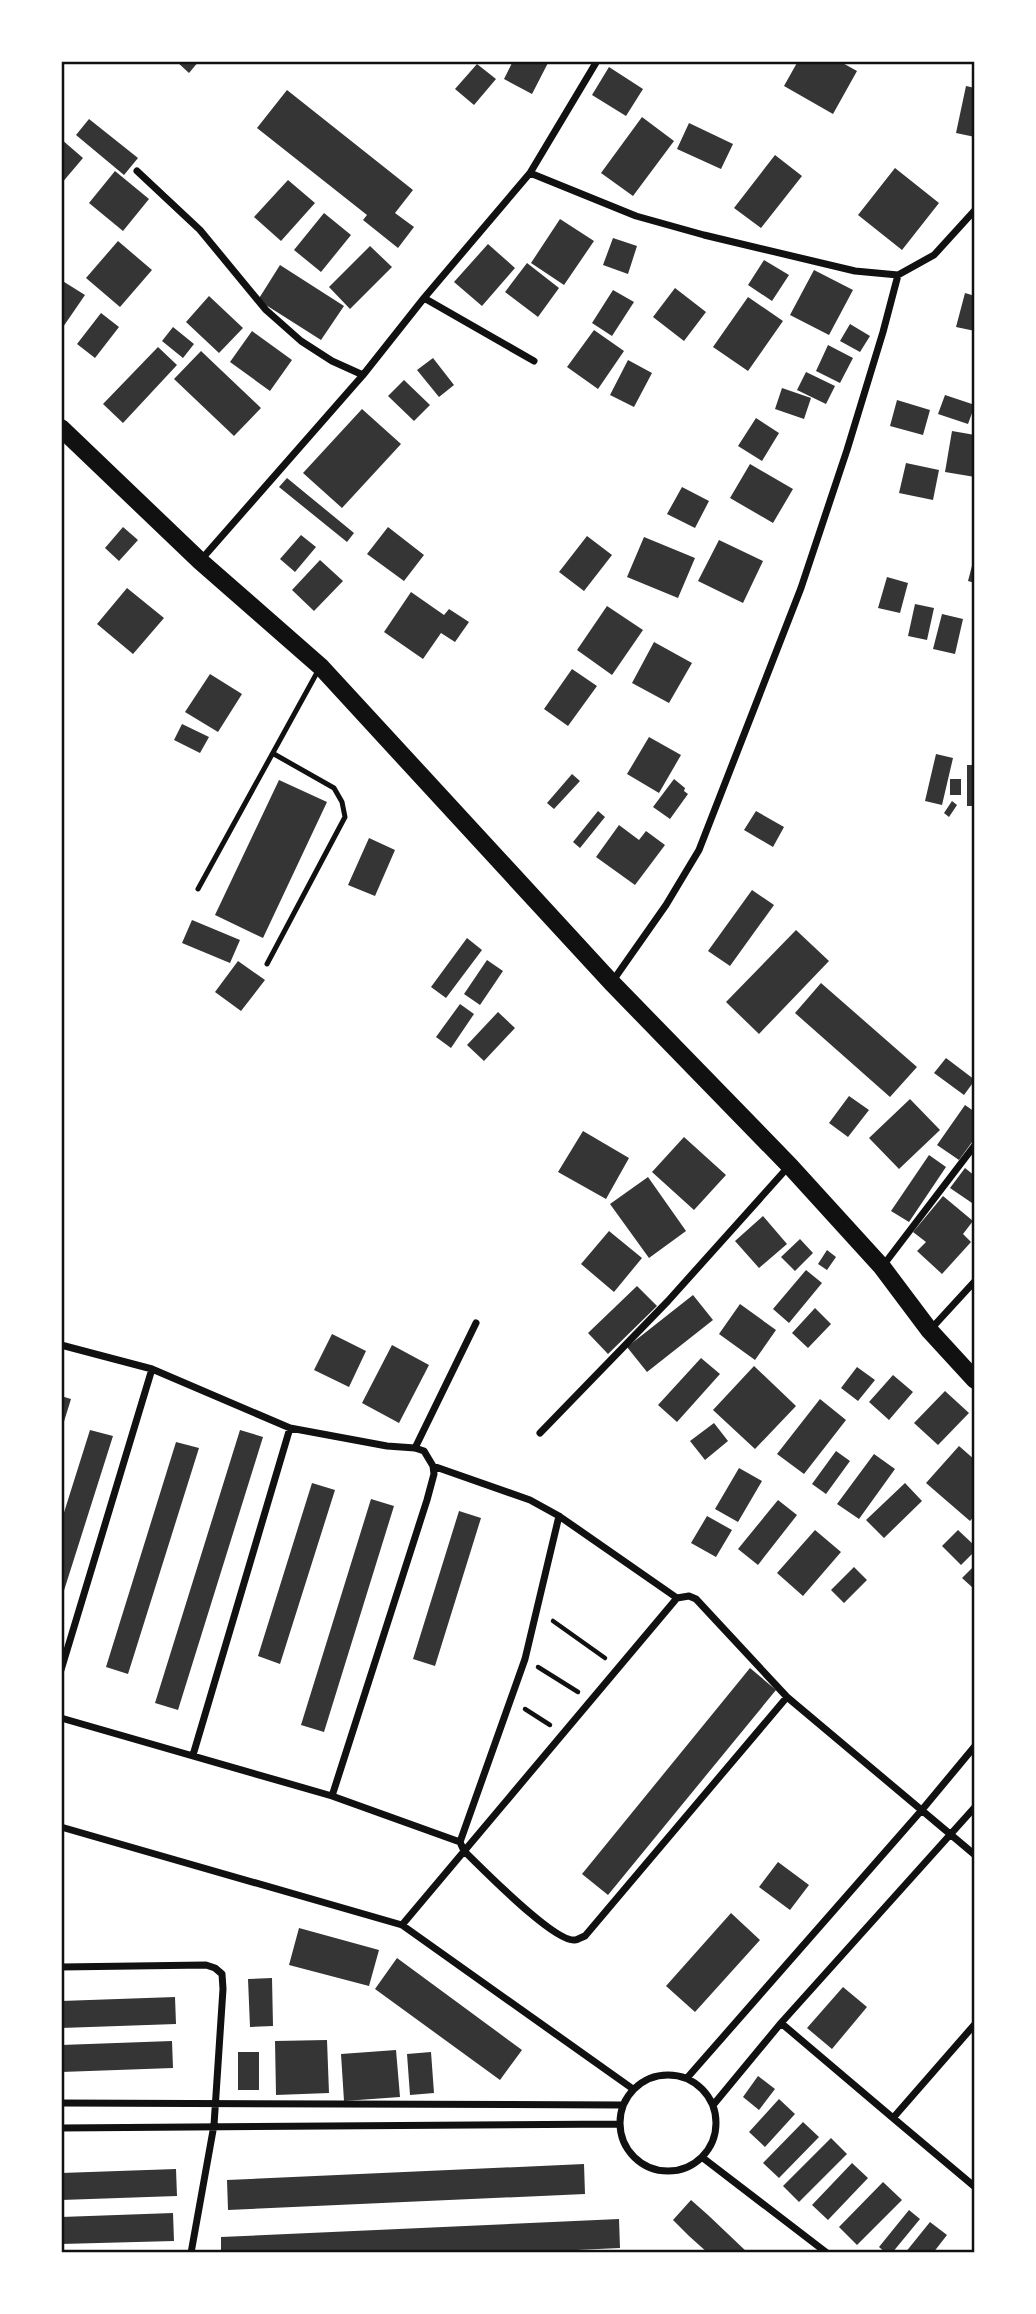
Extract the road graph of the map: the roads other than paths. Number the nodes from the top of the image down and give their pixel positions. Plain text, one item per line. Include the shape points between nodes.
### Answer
1 (597, 61) edge
2 (137, 171) dead end
3 (530, 173) junction
4 (975, 210) edge
5 (898, 275) junction
6 (424, 298) junction
7 (534, 361) dead end
8 (363, 375) junction
9 (61, 428) edge
10 (200, 561) junction
11 (321, 667) junction
12 (274, 754) junction
13 (198, 889) dead end
14 (267, 964) dead end
15 (611, 982) junction
16 (975, 1145) edge
17 (790, 1166) junction
18 (882, 1267) junction
19 (975, 1281) edge
20 (476, 1323) dead end
21 (930, 1331) junction
22 (61, 1345) edge
23 (152, 1369) junction
24 (975, 1380) edge
25 (290, 1428) junction
26 (540, 1433) dead end
27 (415, 1448) junction
28 (433, 1466) junction
29 (559, 1516) junction
30 (677, 1598) junction
31 (61, 1670) edge
32 (787, 1697) junction
33 (61, 1718) edge
34 (975, 1746) edge
35 (193, 1755) junction
36 (332, 1796) junction
37 (975, 1807) edge
38 (921, 1811) junction
39 (61, 1827) edge
40 (950, 1835) junction
41 (460, 1842) junction
42 (464, 1851) junction
43 (975, 1855) edge
44 (402, 1925) junction
45 (61, 1967) edge
46 (781, 2023) junction
47 (975, 2024) edge
48 (687, 2078) junction
49 (633, 2089) junction
50 (61, 2104) edge
51 (714, 2104) junction
52 (216, 2105) junction
53 (623, 2105) junction
54 (893, 2118) junction
55 (619, 2123) junction
56 (214, 2125) junction
57 (61, 2128) edge
58 (704, 2158) junction
59 (975, 2187) edge
60 (191, 2253) edge
61 (827, 2253) edge

1 - 3 street
2 - 8 street via 200,230 266,310 301,341
3 - 5 street via 636,216 682,229 814,263
3 - 6 street
4 - 5 street via 934,255
5 - 15 street via 801,587 699,849
6 - 7 street
6 - 8 street
8 - 10 street
9 - 10 main road
10 - 11 main road
11 - 12 lane
11 - 15 main road
12 - 13 lane
12 - 14 lane via 334,788 345,817
15 - 17 main road
16 - 18 street
17 - 18 main road
17 - 26 street
18 - 21 main road
19 - 21 street
20 - 27 street
21 - 24 main road
22 - 23 street
23 - 25 street
23 - 31 street
25 - 27 street
25 - 35 street
27 - 28 street via 424,1451
28 - 29 street via 530,1500
28 - 36 street via 427,1500
29 - 30 street
29 - 41 street via 525,1659
30 - 32 street via 696,1598
30 - 42 street
32 - 38 street
32 - 42 street via 584,1936 574,1941 519,1904
33 - 35 street
34 - 38 street
35 - 36 street
36 - 41 street
37 - 40 street
38 - 40 street
38 - 48 street
39 - 44 street
40 - 43 street
40 - 46 street
41 - 42 street
42 - 44 street
44 - 49 street
45 - 52 street via 206,1965 222,1974
46 - 51 street
46 - 54 street
47 - 54 street
48 - 49 street via 668,2074 649,2078
48 - 51 street via 703,2088
49 - 53 street
50 - 52 street
51 - 58 street via 718,2123
52 - 53 street
52 - 56 street
53 - 55 street
54 - 59 street
55 - 56 street
55 - 58 street via 623,2142 634,2158 650,2169 669,2172
56 - 57 street
56 - 60 street
58 - 61 street

